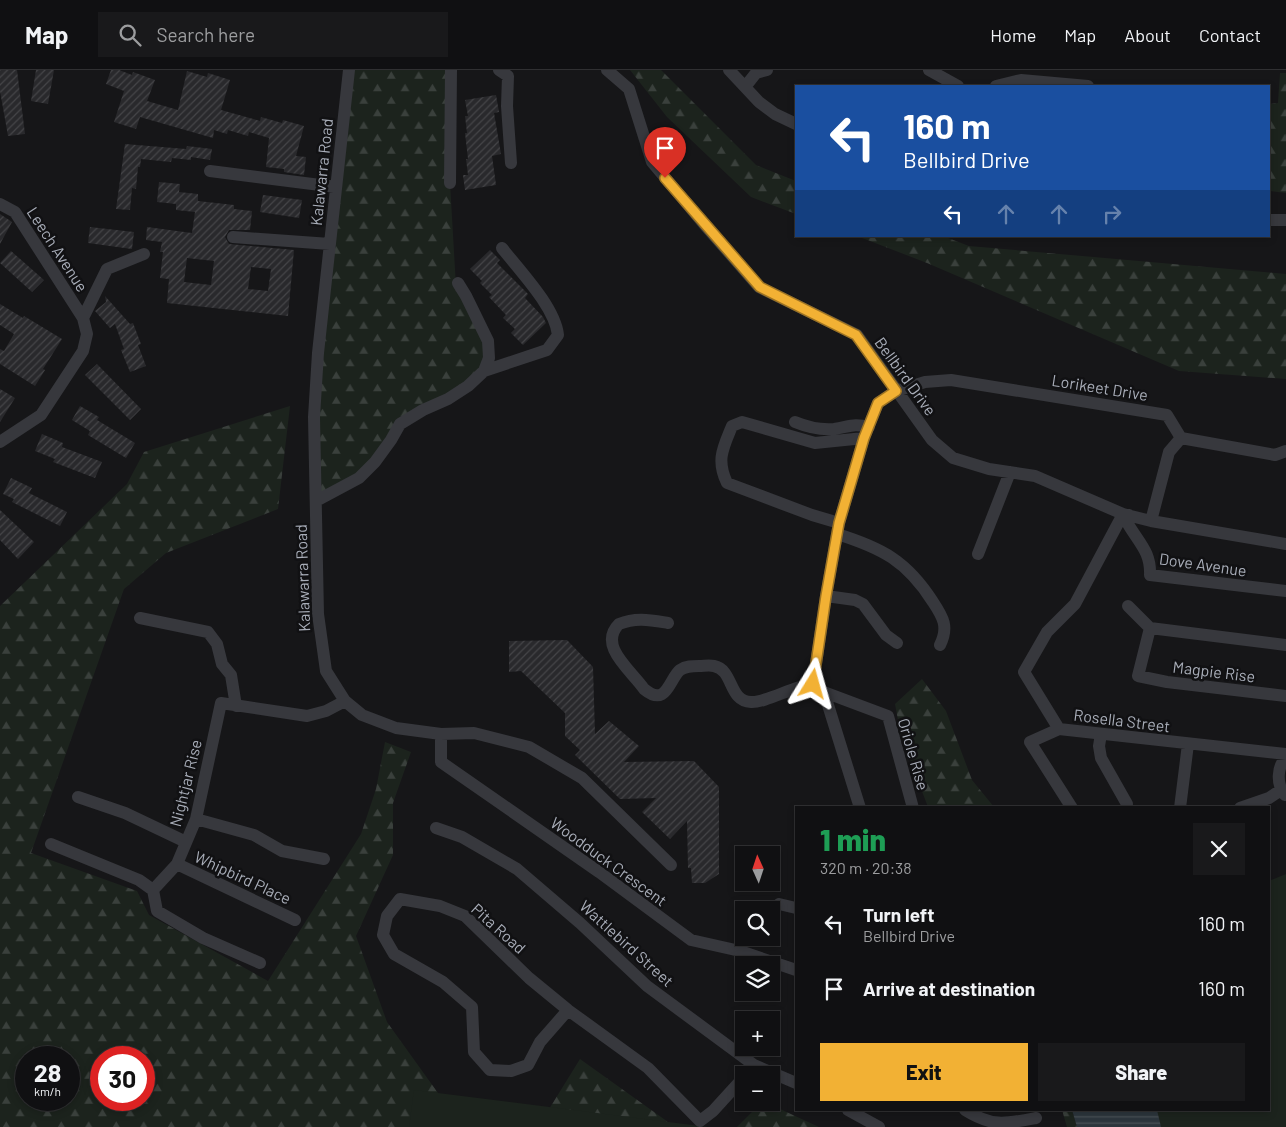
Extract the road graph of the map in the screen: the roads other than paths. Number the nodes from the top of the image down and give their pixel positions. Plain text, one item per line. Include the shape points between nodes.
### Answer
1 (349, 70) edge
2 (450, 70) edge
3 (499, 70) edge
4 (607, 70) edge
5 (728, 70) edge
6 (767, 70) edge
7 (929, 70) edge
8 (956, 85) edge
9 (1000, 85) edge
10 (1077, 85) edge
11 (745, 87) junction
12 (795, 124) edge
13 (511, 163) dead end
14 (210, 171) dead end
15 (450, 183) dead end
16 (336, 187) junction
17 (0, 204) edge
18 (1270, 220) edge
19 (1286, 220) edge
20 (233, 237) dead end
21 (330, 244) junction
22 (502, 248) dead end
23 (144, 254) dead end
24 (458, 283) dead end
25 (83, 318) junction
26 (484, 370) junction
27 (896, 391) junction
28 (795, 422) dead end
29 (867, 432) junction
30 (1181, 438) junction
31 (0, 442) edge
32 (1286, 451) edge
33 (1010, 472) junction
34 (316, 501) junction
35 (1126, 515) junction
36 (1151, 521) junction
37 (838, 528) junction
38 (1286, 544) edge
39 (978, 554) dead end
40 (1286, 591) edge
41 (826, 596) junction
42 (1128, 606) dead end
43 (140, 618) dead end
44 (668, 624) dead end
45 (1150, 628) junction
46 (897, 643) dead end
47 (1286, 644) edge
48 (940, 645) dead end
49 (813, 684) junction
50 (824, 692) junction
51 (1286, 696) edge
52 (345, 701) junction
53 (236, 706) junction
54 (1059, 729) junction
55 (441, 734) junction
56 (1101, 734) junction
57 (1188, 744) junction
58 (1286, 756) edge
59 (1283, 793) edge
60 (78, 797) dead end
61 (1127, 804) dead end
62 (859, 806) edge
63 (912, 806) edge
64 (1071, 806) edge
65 (1180, 806) edge
66 (1246, 806) edge
67 (196, 819) junction
68 (436, 828) dead end
69 (186, 842) junction
70 (50, 844) dead end
71 (324, 859) dead end
72 (177, 864) junction
73 (670, 865) dead end
74 (153, 890) junction
75 (780, 904) dead end
76 (795, 908) edge
77 (295, 920) dead end
78 (260, 963) dead end
79 (795, 970) edge
80 (568, 1010) junction
81 (754, 1064) joint
82 (795, 1083) edge
83 (735, 1087) edge
84 (850, 1111) edge
85 (967, 1111) edge
86 (994, 1111) edge
87 (1036, 1118) dead end
88 (994, 1125) edge
89 (879, 1127) edge

1 - 16 street, Kalawarra Road
2 - 15 street
3 - 13 street via 508,76
4 - 27 street, Bellbird Drive via 629,89 652,162 753,280 760,287 856,335
5 - 11 street
6 - 11 street via 756,74
7 - 8 street
9 - 10 street via 1020,80
11 - 12 street via 775,114
14 - 16 street
16 - 21 street, Kalawarra Road
17 - 25 street, Leech Avenue via 15,212
18 - 19 street
20 - 21 street
21 - 34 street, Kalawarra Road via 314,417
22 - 26 street via 551,312 558,327 558,336 547,350
23 - 25 street via 107,269
24 - 26 street via 488,341 489,358
25 - 31 street via 87,334 83,351 42,415
26 - 34 street via 448,399 400,424 376,462 359,478
27 - 29 street via 878,403
27 - 30 street, Lorikeet Drive via 925,382 951,380 1061,397 1167,415
27 - 33 street, Bellbird Drive via 932,440 954,458
28 - 29 street via 832,429 857,424
29 - 37 street
29 - 37 street via 815,443 742,422 732,426 720,460 726,484 812,515
30 - 32 street via 1275,455
30 - 36 street via 1169,452
33 - 35 street, Bellbird Drive via 1035,476
33 - 39 street
34 - 52 street, Kalawarra Road via 318,614 326,672
35 - 36 street, Bellbird Drive
35 - 40 street, Dove Avenue via 1151,564 1150,575
35 - 54 street, Rosella Street via 1074,604 1047,632 1024,672
36 - 38 street, Bellbird Drive
37 - 41 street
37 - 48 street via 888,554 916,578 942,616 945,636
41 - 46 street via 864,604 886,635
41 - 49 street
42 - 45 street
43 - 53 street via 208,632 217,644 222,664 231,675
44 - 49 street via 634,619 619,624 612,635 613,650 650,693 666,691 680,670 689,666 720,668 736,694 748,702 758,702
45 - 47 street
45 - 51 street, Magpie Rise via 1138,676
49 - 50 street
50 - 62 street
50 - 63 street, Oriole Rise via 888,716
52 - 53 street via 307,716
52 - 55 street, Kalawarra Road via 362,714 396,728
53 - 67 street, Nightjar Rise via 221,703
54 - 56 street, Rosella Street
54 - 64 street via 1030,742
55 - 73 street, Kalawarra Road via 474,733 529,747 582,778
55 - 79 street, Woodduck Crescent via 441,762 691,940 740,950
56 - 57 street, Rosella Street
56 - 61 street via 1102,758
57 - 58 street, Rosella Street
57 - 65 street
58 - 59 street via 1281,762 1278,784
59 - 66 street
60 - 69 street via 125,813
67 - 69 street, Nightjar Rise
67 - 71 street via 254,835 282,851
68 - 81 street, Wattlebird Street via 462,837 517,869 646,986
69 - 72 street, Nightjar Rise
70 - 74 street via 139,880
72 - 74 street, Nightjar Rise
72 - 77 street, Whipbird Place
74 - 78 street via 157,911 203,938
75 - 76 street
80 - 80 street, Pita Road via 540,1042 528,1065 511,1071 490,1070 474,1052 472,1007 443,982 394,954 383,935 387,916 400,899 440,906 465,916 529,978
80 - 83 street, Pita Road via 648,1068 700,1121
81 - 82 street, Wattlebird Street
84 - 89 street
85 - 88 street
86 - 88 street
87 - 88 street

